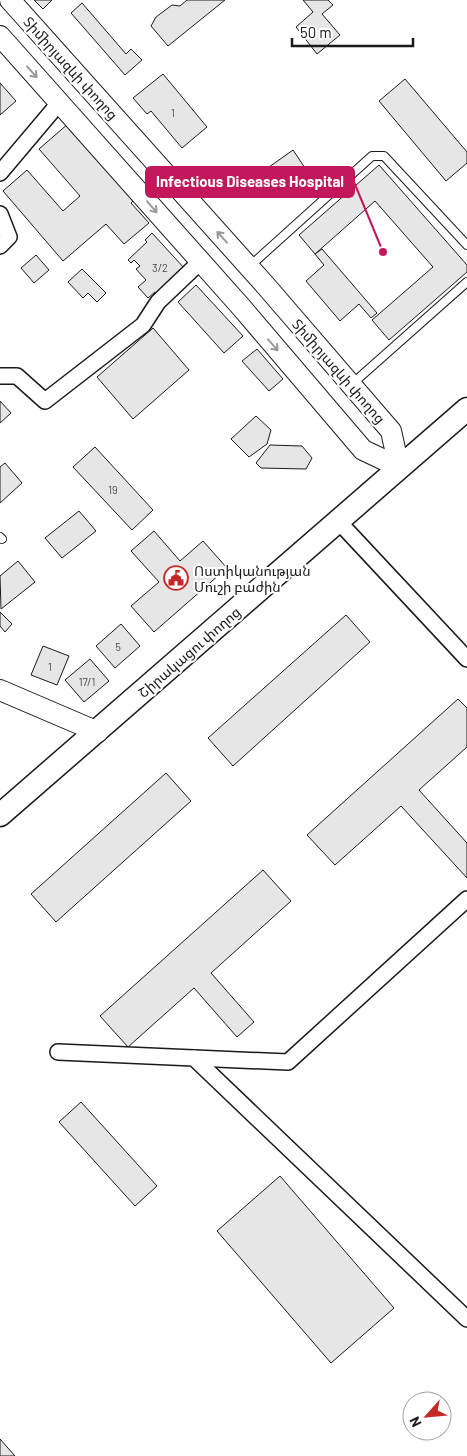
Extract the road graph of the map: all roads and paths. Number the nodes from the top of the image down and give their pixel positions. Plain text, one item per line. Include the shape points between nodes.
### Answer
1 (10, 0) edge
2 (0, 36) edge
3 (60, 103) junction
4 (0, 173) edge
5 (0, 214) edge
6 (467, 245) edge
7 (0, 246) edge
8 (200, 262) junction
9 (248, 267) junction
10 (467, 282) edge
11 (266, 286) junction
12 (242, 308) junction
13 (0, 376) edge
14 (351, 385) junction
15 (467, 409) edge
16 (399, 467) junction
17 (339, 522) junction
18 (467, 659) edge
19 (0, 690) edge
20 (98, 732) junction
21 (0, 815) edge
22 (467, 900) edge
23 (58, 1052) dead end
24 (194, 1058) junction
25 (467, 1319) edge

9 -> 1 street, Տիմիրյազևի փողոց
2 -> 3 street
3 - 4 street
3 -> 8 street
5 - 7 street via 9,237
6 - 9 lane via 384,156 378,155 372,156
8 - 12 street
8 - 13 street via 158,302 143,325 45,401 17,376
9 - 11 street, Տիմիրյազևի փողոց
10 - 14 lane
11 - 12 street
11 - 14 street, Տիմիրյազևի փողոց
12 -> 16 street via 363,450
14 - 16 street, Տիմիրյազևի փողոց via 391,431
15 - 16 main road, Շիրակացու փողոց
16 - 17 main road, Շիրակացու փողոց
17 - 18 street
17 - 20 main road, Շիրակացու փողոց
19 - 20 street
20 - 21 main road, Շիրակացու փողոց
22 - 24 street via 288,1062
23 - 24 street
24 - 25 street

